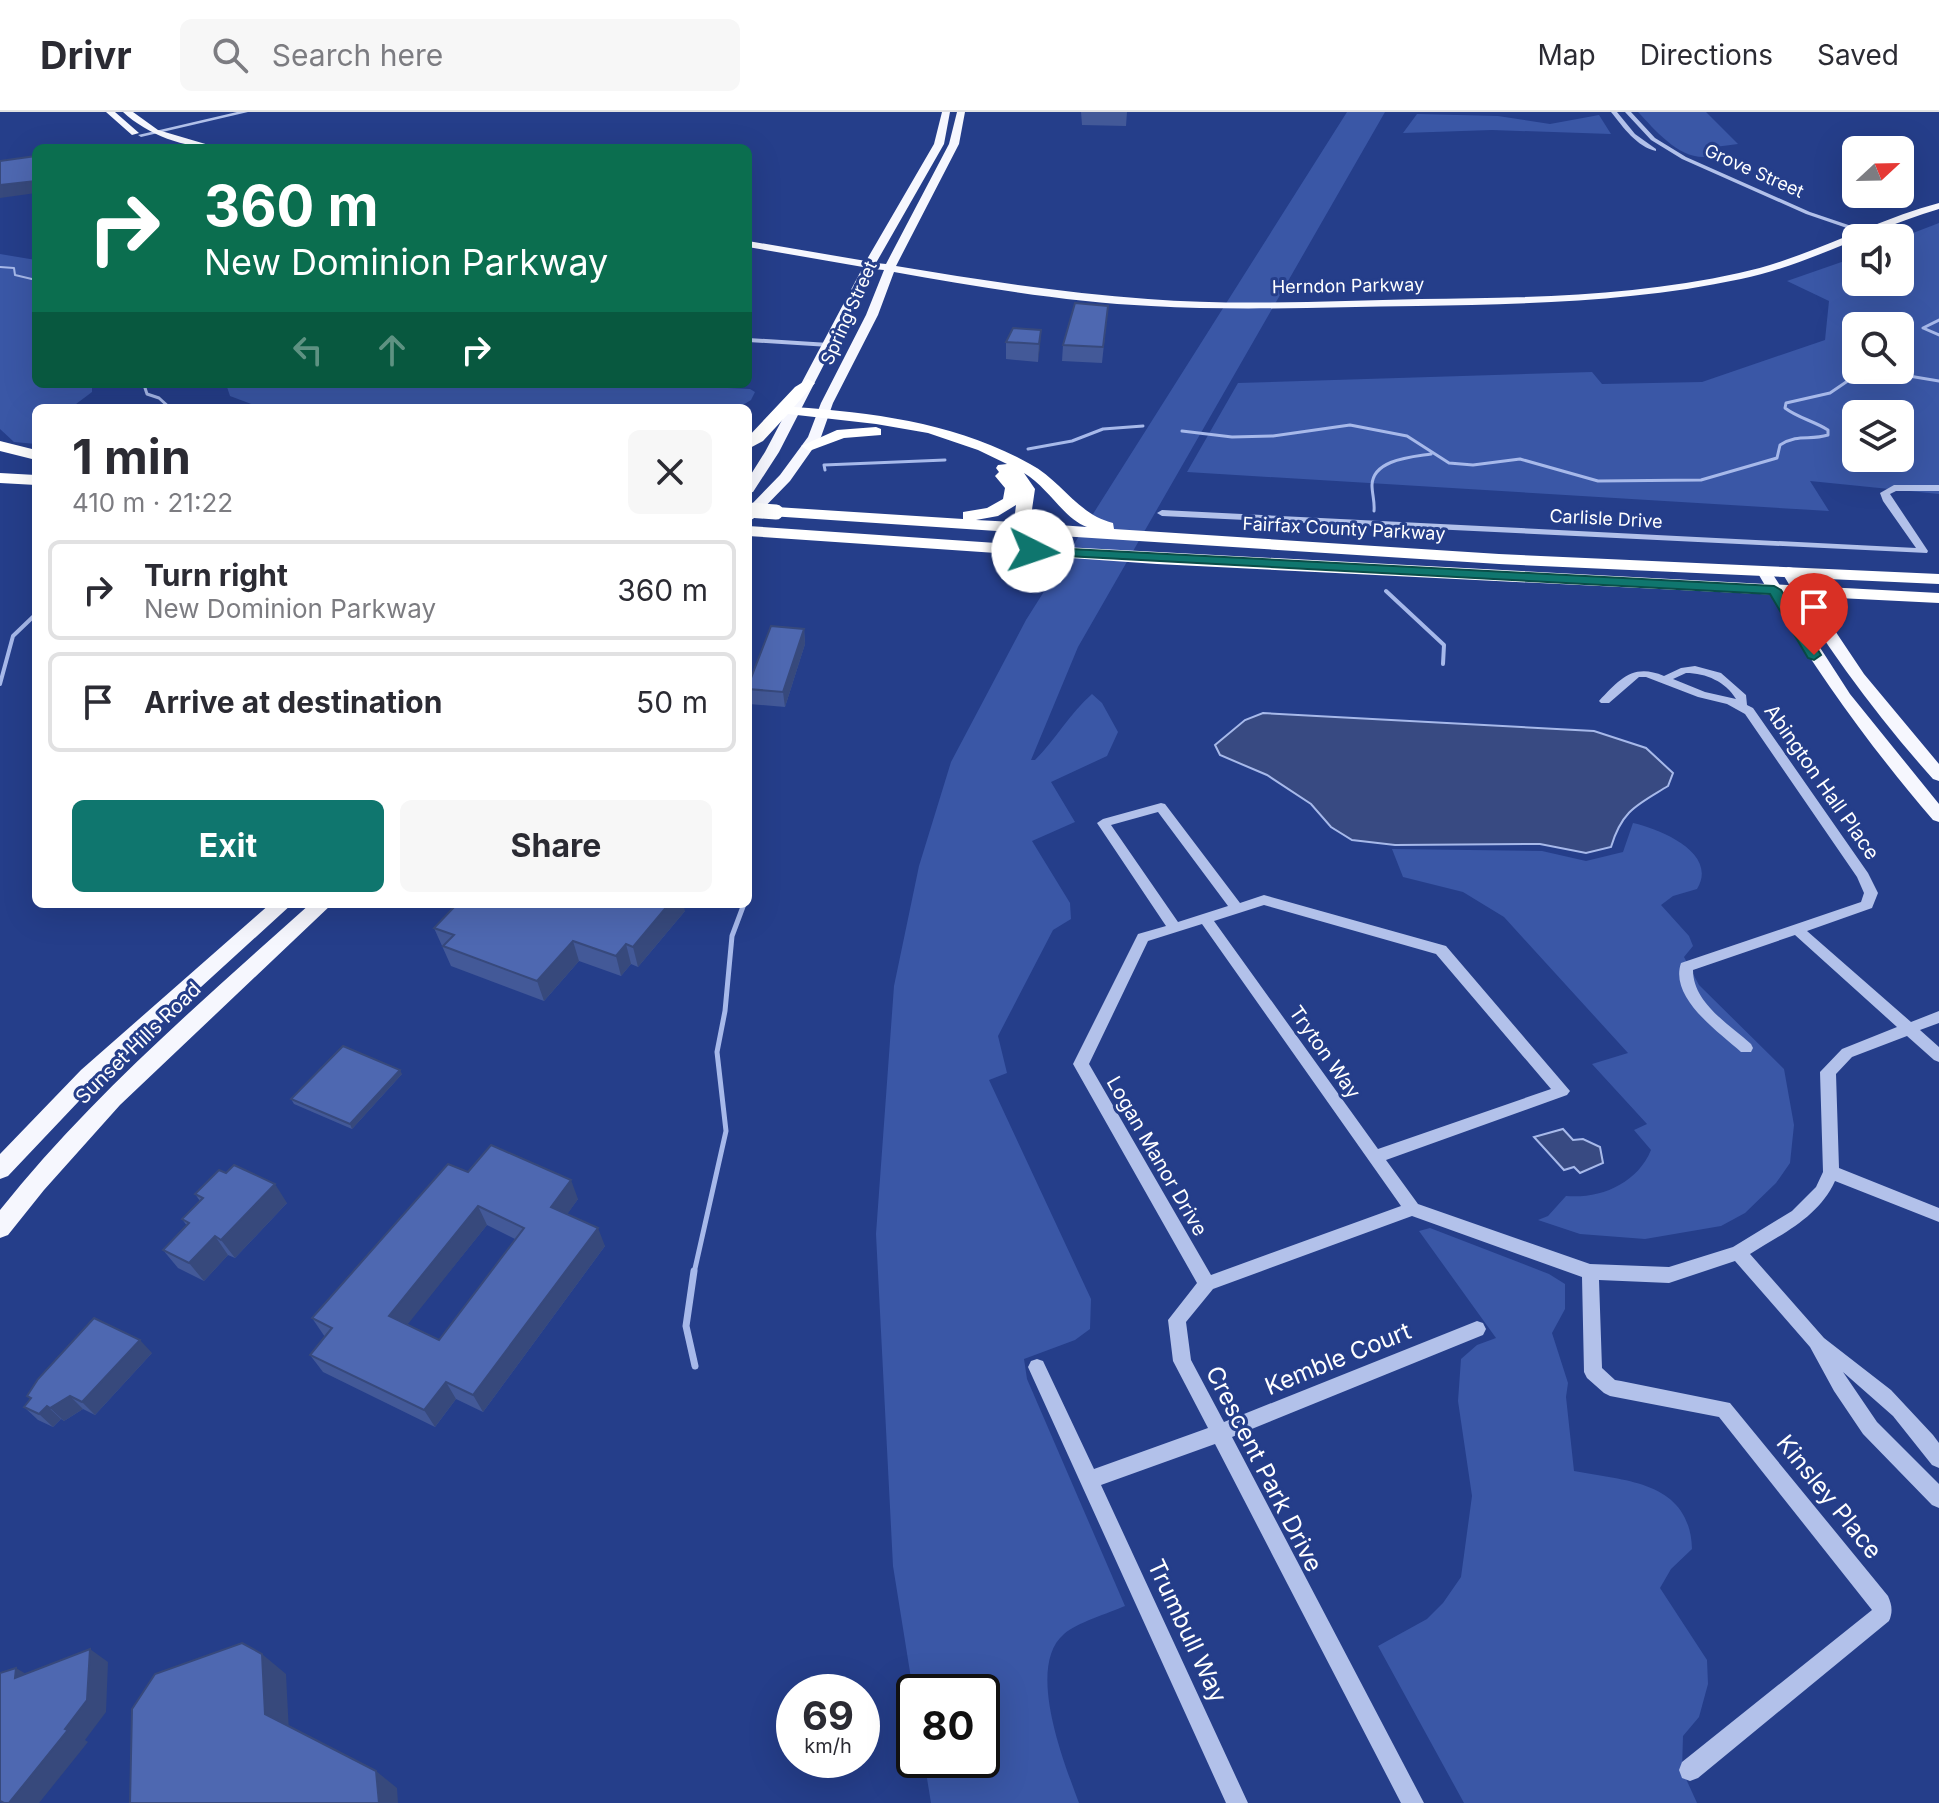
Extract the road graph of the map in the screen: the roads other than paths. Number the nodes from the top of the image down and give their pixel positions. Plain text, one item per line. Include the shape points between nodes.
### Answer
1 (110, 112) edge
2 (127, 112) edge
3 (245, 112) edge
4 (946, 112) edge
5 (961, 112) edge
6 (1614, 112) edge
7 (1628, 112) edge
8 (155, 132) junction
9 (141, 135) junction
10 (169, 144) edge
11 (199, 144) edge
12 (1939, 206) edge
13 (1939, 215) edge
14 (1894, 224) edge
15 (1914, 225) edge
16 (1842, 230) edge
17 (1842, 232) edge
18 (752, 245) edge
19 (1842, 247) edge
20 (752, 252) edge
21 (878, 271) junction
22 (752, 340) edge
23 (829, 345) junction
24 (808, 383) junction
25 (790, 416) junction
26 (822, 418) junction
27 (893, 433) junction
28 (752, 441) edge
29 (0, 446) edge
30 (809, 446) junction
31 (32, 457) edge
32 (0, 458) edge
33 (32, 458) edge
34 (978, 458) junction
35 (1036, 477) junction
36 (0, 478) edge
37 (32, 480) edge
38 (752, 482) edge
39 (1939, 488) edge
40 (1162, 513) dead end
41 (845, 517) junction
42 (752, 519) edge
43 (752, 521) edge
44 (752, 522) edge
45 (1029, 529) junction
46 (1192, 541) junction
47 (1025, 550) junction
48 (1763, 570) junction
49 (1939, 579) edge
50 (1794, 581) junction
51 (1939, 588) edge
52 (1774, 590) junction
53 (1939, 598) edge
54 (1665, 680) junction
55 (1605, 701) dead end
56 (1741, 705) junction
57 (1939, 775) edge
58 (1939, 816) edge
59 (278, 908) edge
60 (318, 908) edge
61 (1237, 909) junction
62 (1205, 918) junction
63 (1174, 927) junction
64 (1799, 931) junction
65 (1939, 1017) edge
66 (1908, 1028) junction
67 (1746, 1048) dead end
68 (1939, 1056) edge
69 (1375, 1157) junction
70 (0, 1169) edge
71 (1831, 1172) junction
72 (1412, 1209) junction
73 (1939, 1215) edge
74 (0, 1228) edge
75 (1738, 1253) junction
76 (1590, 1272) junction
77 (1207, 1284) junction
78 (1477, 1329) dead end
79 (1816, 1341) junction
80 (1037, 1367) dead end
81 (1217, 1434) junction
82 (1939, 1459) edge
83 (1090, 1480) junction
84 (1939, 1498) edge
85 (1690, 1770) dead end
86 (1237, 1803) edge
87 (1413, 1803) edge

1 - 9 main road
2 - 8 main road
3 - 8 street
4 - 21 main road, Spring Street via 939,144
5 - 21 main road, Spring Street via 954,144
6 - 17 street, Grove Street via 1658,153
7 - 16 street, Grove Street via 1676,154
8 - 9 street
8 - 11 main road
9 - 10 main road
12 - 14 main road, Herndon Parkway
13 - 15 main road
18 - 21 main road, Herndon Parkway
19 - 21 main road, Herndon Parkway via 1793,272 1726,289 1536,308 1144,310 1013,298
20 - 21 main road, Herndon Parkway
21 - 23 main road, Spring Street
21 - 26 main road, Spring Street via 847,337 845,369
22 - 23 street
23 - 24 main road, Spring Street
24 - 25 main road, Spring Street
24 - 28 highway
25 - 26 highway
25 - 38 main road, Spring Street
26 - 27 highway
26 - 30 main road, Spring Street
26 - 35 highway via 895,422 960,438 1006,457
27 - 30 highway via 848,432
27 - 34 highway
29 - 31 highway
30 - 42 main road, Spring Street
32 - 33 highway
34 - 41 highway via 1013,488 1011,501 998,510 967,516
34 - 45 highway via 1013,473 1025,485
35 - 45 highway via 1044,494
35 - 46 highway via 1052,486 1083,520
36 - 37 highway
39 - 40 street, Carlisle Drive via 1894,488 1885,493 1923,551
41 - 43 highway, Fairfax County Parkway, bridge via 776,512
41 - 45 highway, Fairfax County Parkway
44 - 47 highway, Fairfax County Parkway
45 - 46 highway, Fairfax County Parkway
45 - 47 highway
46 - 48 highway, Fairfax County Parkway
47 - 52 highway, Fairfax County Parkway
48 - 50 highway, Fairfax County Parkway
48 - 52 main road
49 - 50 highway, Fairfax County Parkway
50 - 51 highway
50 - 52 highway, Fairfax County Parkway
50 - 53 highway, Fairfax County Parkway
50 - 57 main road via 1857,677
52 - 58 main road via 1837,690
54 - 55 street, Abington Hall Place via 1636,674
54 - 56 street, Abington Hall Place
54 - 56 street, Abington Hall Place via 1678,671 1701,670 1729,682 1742,697
56 - 64 street, Abington Hall Place via 1871,893 1867,905
59 - 70 main road, Sunset Hills Road via 89,1076
60 - 74 main road, Sunset Hills Road via 92,1120
61 - 62 street, Logan Manor Drive
61 - 63 street via 1161,807 1103,823
61 - 69 street, Logan Manor Drive via 1264,900 1441,950 1562,1091
62 - 63 street, Logan Manor Drive
62 - 69 street, Tryton Way
63 - 77 street, Logan Manor Drive via 1143,938 1081,1064
64 - 66 street
64 - 67 street, Abington Hall Place via 1686,967 1689,992
65 - 66 street
66 - 68 street
66 - 71 street via 1847,1053 1828,1072
69 - 72 street, Tryton Way
71 - 73 street
71 - 75 street via 1822,1192 1798,1216
72 - 76 street
72 - 77 street
75 - 76 street via 1669,1275
75 - 79 street
76 - 85 street, Kinsley Place via 1593,1372 1610,1387 1724,1409 1881,1603 1882,1614
77 - 81 street, Crescent Park Drive via 1177,1320 1182,1361
78 - 81 street, Kemble Court
79 - 82 street via 1905,1414
79 - 84 street via 1870,1428
80 - 83 street, Trumbull Way
81 - 83 street
81 - 87 street, Crescent Park Drive
83 - 86 street, Trumbull Way

